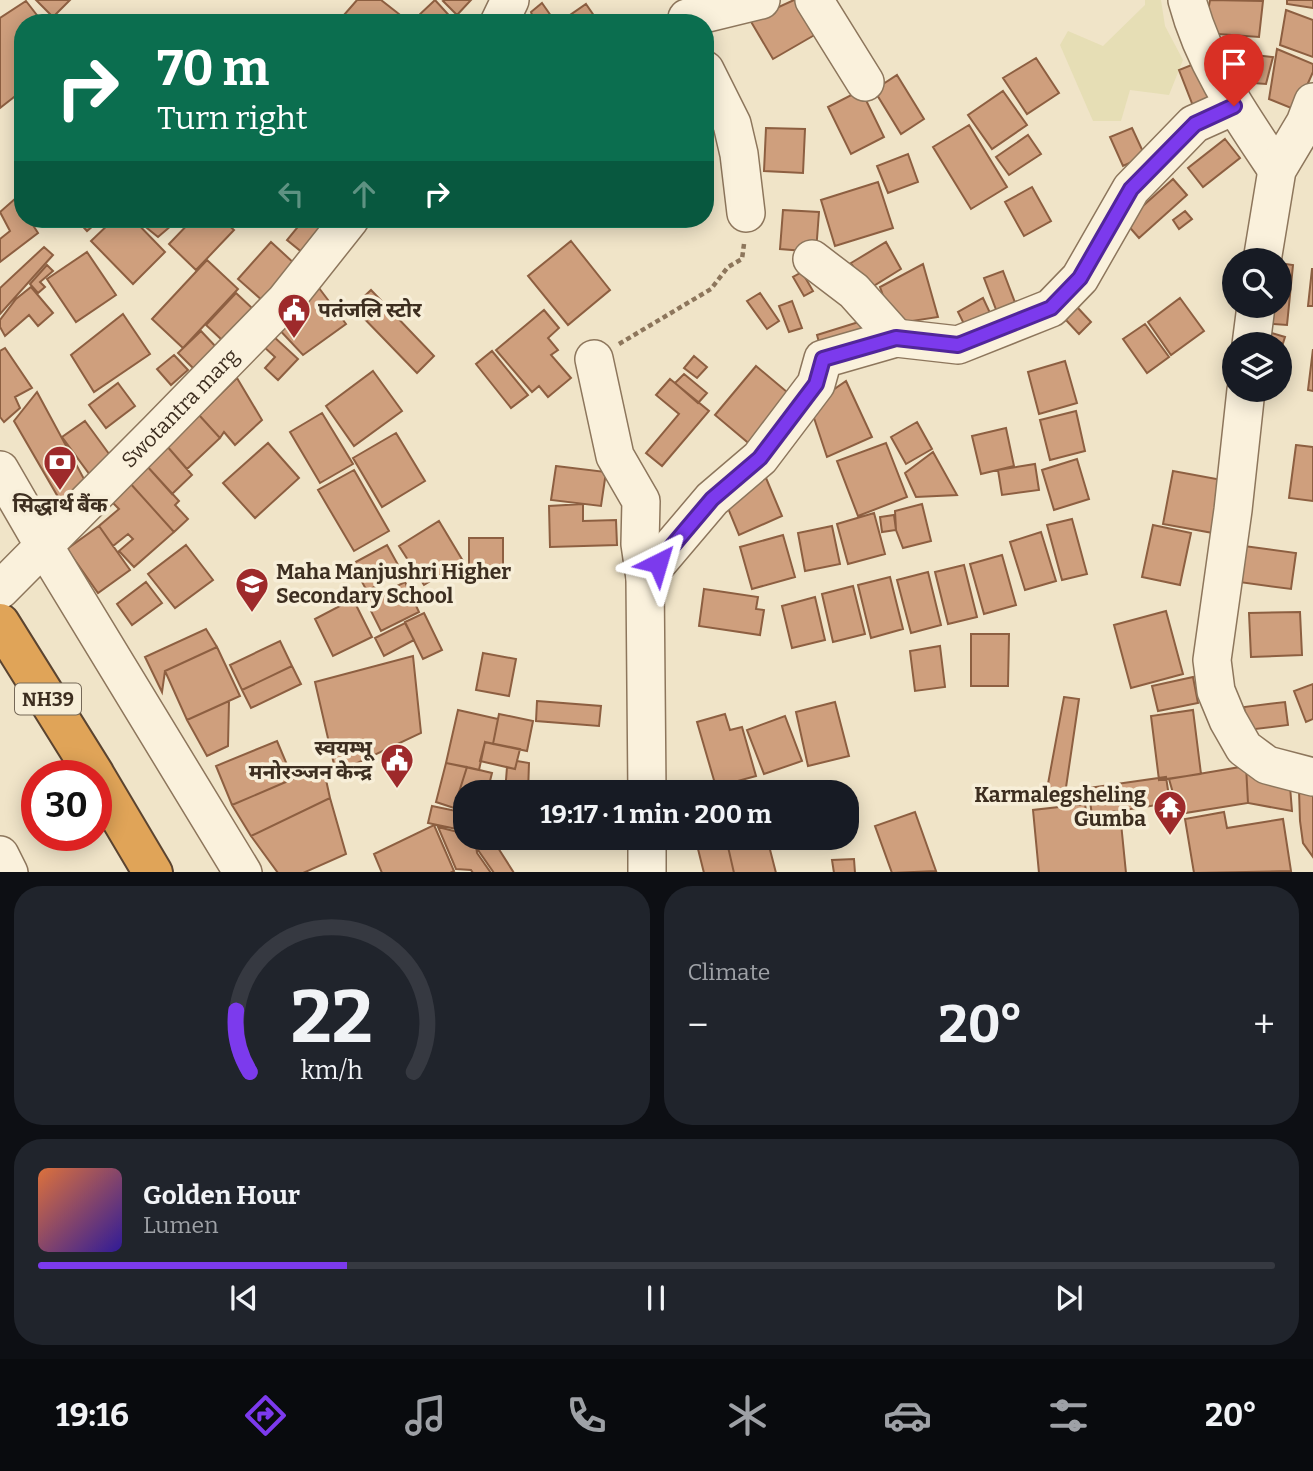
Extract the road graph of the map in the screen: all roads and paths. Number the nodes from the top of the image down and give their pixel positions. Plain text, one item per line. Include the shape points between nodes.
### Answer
1 (761, 0) edge
2 (814, 0) edge
3 (1187, 0) edge
4 (685, 14) edge
5 (865, 82) dead end
6 (714, 88) edge
7 (1313, 102) edge
8 (1234, 106) junction
9 (1277, 170) junction
10 (746, 213) joint
11 (343, 228) edge
12 (1264, 248) edge
13 (812, 259) dead end
14 (896, 338) junction
15 (594, 359) joint
16 (1245, 402) edge
17 (0, 470) edge
18 (44, 546) junction
19 (645, 578) junction
20 (0, 590) edge
21 (0, 623) edge
22 (86, 760) edge
23 (1313, 777) edge
24 (647, 780) edge
25 (112, 803) edge
26 (647, 850) edge
27 (0, 855) edge
28 (8, 872) edge
29 (152, 872) edge
30 (242, 872) edge
31 (647, 872) edge

1 - 4 street
2 - 5 street
3 - 8 street via 1213,70
6 - 10 street via 732,124
7 - 9 street
8 - 9 street
8 - 14 street via 1195,124 1131,189 1080,278 1051,308 958,345
9 - 12 street
10 - 15 path via 742,259 728,267 711,289
11 - 18 street, Swotantra marg via 285,301
13 - 14 street via 855,291
14 - 19 street via 823,359 816,384 760,458 712,499
15 - 19 street via 615,456 641,501
16 - 23 street via 1212,660 1216,691 1244,748 1267,765
17 - 18 street
18 - 20 street, Swotantra marg
18 - 30 street
19 - 24 street
21 - 22 highway, NH39
25 - 29 highway, NH39
26 - 31 street
27 - 28 street

